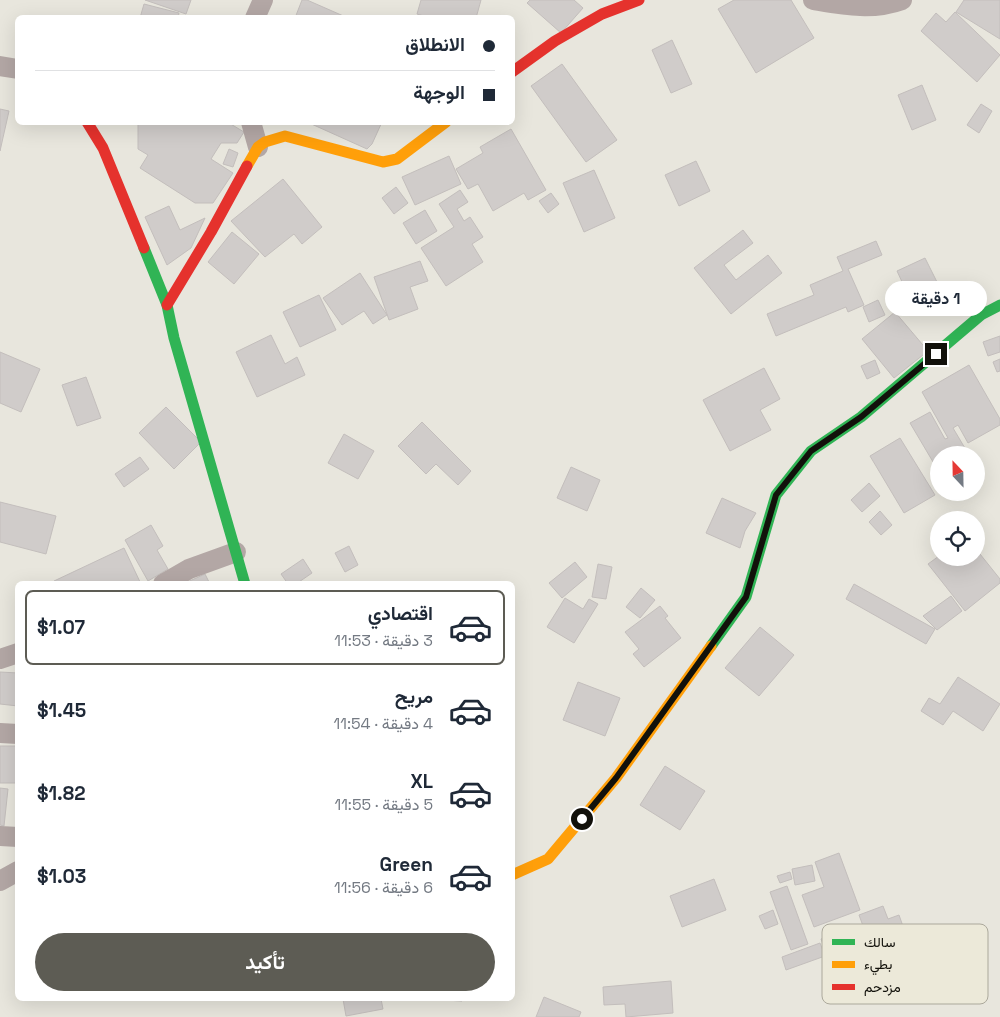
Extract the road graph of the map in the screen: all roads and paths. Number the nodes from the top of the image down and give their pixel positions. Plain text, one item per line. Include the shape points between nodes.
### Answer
1 (263, 0) edge
2 (639, 0) edge
3 (813, 0) edge
4 (902, 0) edge
5 (256, 15) edge
6 (0, 66) edge
7 (15, 68) edge
8 (515, 68) edge
9 (89, 125) edge
10 (252, 125) edge
11 (442, 125) edge
12 (258, 147) junction
13 (167, 305) junction
14 (1000, 305) edge
15 (236, 552) junction
16 (168, 581) edge
17 (245, 581) edge
18 (15, 654) edge
19 (0, 659) edge
20 (0, 733) edge
21 (15, 734) edge
22 (0, 836) edge
23 (15, 837) edge
24 (15, 872) edge
25 (515, 874) edge
26 (0, 880) edge

1 - 5 street
2 - 8 street via 594,18
3 - 4 street via 848,6 886,6
6 - 7 street
9 - 13 street via 103,148
10 - 12 street
11 - 12 street via 397,159 383,162 285,136
12 - 13 street
13 - 15 street
14 - 25 street via 981,315 861,417 811,451 776,495 746,597 616,778 548,860
15 - 16 street via 189,569
15 - 17 street
18 - 19 street
20 - 21 street
22 - 23 street
24 - 26 street

